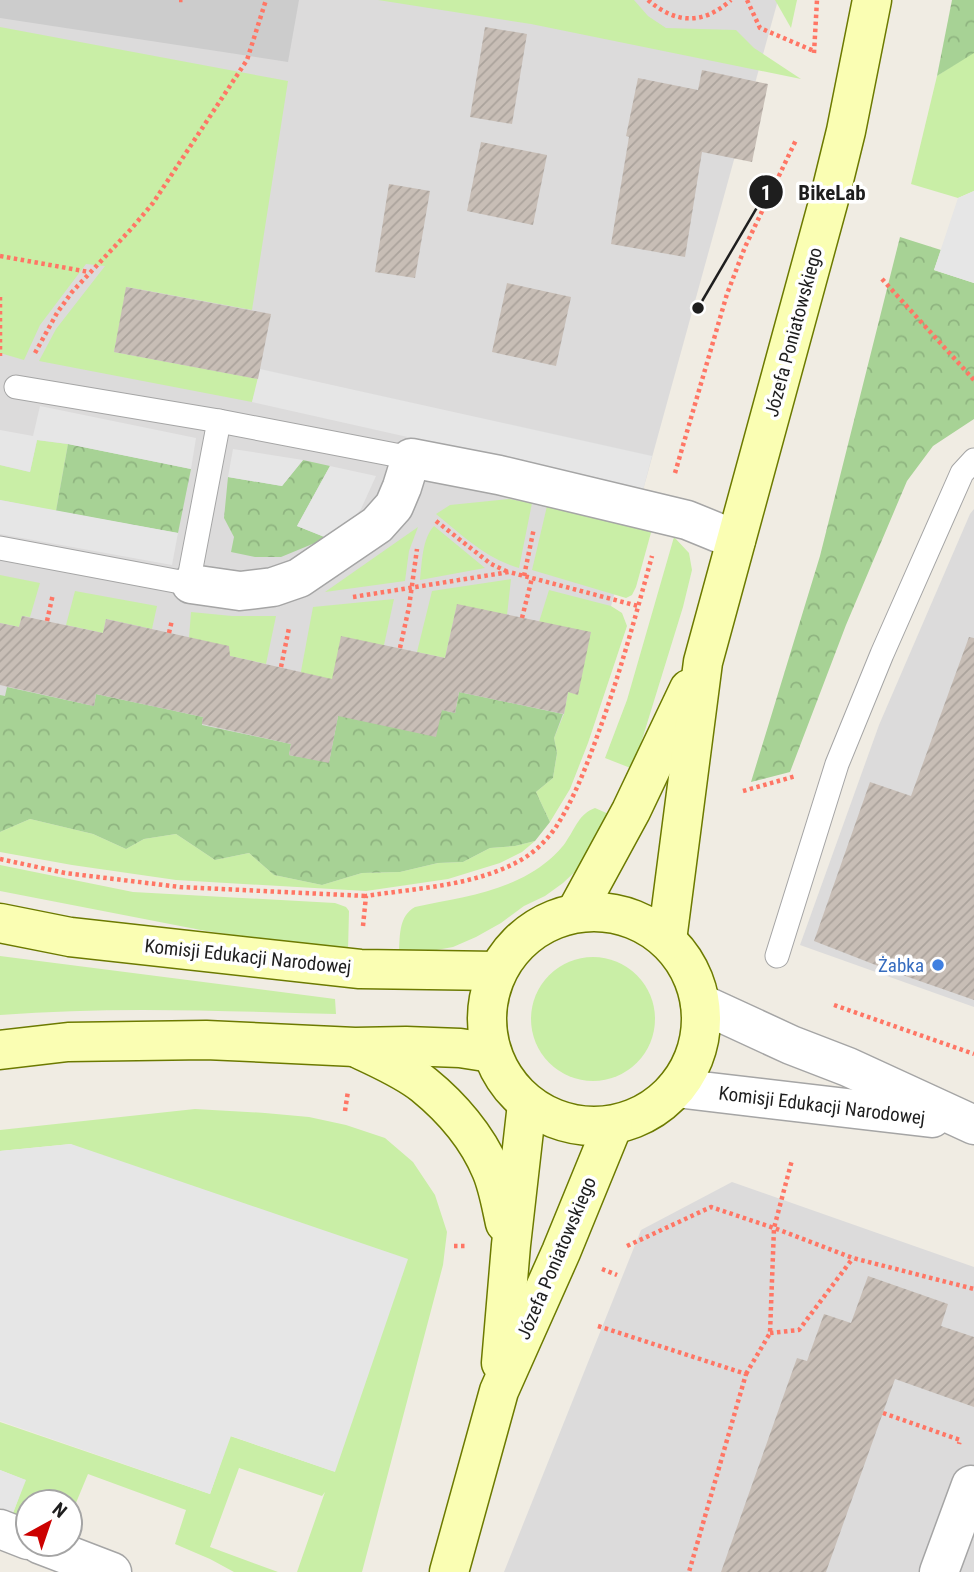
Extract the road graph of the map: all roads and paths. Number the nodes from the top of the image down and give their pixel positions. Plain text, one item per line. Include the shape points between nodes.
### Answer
1 (266, 0) edge
2 (648, 0) edge
3 (731, 0) edge
4 (747, 0) edge
5 (817, 0) edge
6 (872, 0) edge
7 (814, 51) junction
8 (811, 64) dead end
9 (796, 140) dead end
10 (0, 256) edge
11 (90, 272) junction
12 (882, 279) dead end
13 (0, 297) edge
14 (0, 356) edge
15 (974, 380) edge
16 (16, 387) joint
17 (219, 421) junction
18 (974, 460) edge
19 (406, 476) junction
20 (663, 515) junction
21 (736, 540) junction
22 (418, 546) dead end
23 (0, 548) edge
24 (509, 572) dead end
25 (532, 578) dead end
26 (190, 584) junction
27 (55, 590) dead end
28 (291, 618) dead end
29 (522, 618) dead end
30 (47, 621) dead end
31 (400, 648) dead end
32 (702, 662) junction
33 (281, 667) dead end
34 (837, 764) junction
35 (743, 790) dead end
36 (0, 859) edge
37 (366, 896) junction
38 (576, 912) junction
39 (0, 923) edge
40 (667, 940) junction
41 (777, 956) dead end
42 (359, 969) junction
43 (497, 971) junction
44 (700, 1003) junction
45 (834, 1005) dead end
46 (355, 1047) junction
47 (0, 1050) edge
48 (492, 1053) junction
49 (974, 1054) edge
50 (676, 1088) junction
51 (527, 1104) junction
52 (971, 1124) edge
53 (613, 1125) junction
54 (792, 1160) dead end
55 (774, 1228) junction
56 (511, 1245) junction
57 (627, 1246) dead end
58 (853, 1258) junction
59 (974, 1289) edge
60 (598, 1326) dead end
61 (770, 1333) junction
62 (746, 1374) junction
63 (499, 1391) junction
64 (971, 1485) dead end
65 (70, 1558) edge
66 (97, 1570) edge
67 (449, 1572) edge
68 (689, 1572) edge
69 (939, 1572) edge

1 - 11 path via 247,60 153,203
2 - 3 path via 681,19 699,19
4 - 7 path via 760,29
5 - 7 path
6 - 21 street, Józefa Poniatowskiego via 831,192
7 - 8 path
9 - 20 path via 727,294
10 - 11 path
11 - 16 path via 57,313
12 - 15 path
13 - 14 path
16 - 17 lane
17 - 19 lane
17 - 26 lane
18 - 34 lane via 962,473
19 - 20 street via 499,475
19 - 24 path via 491,565
19 - 26 street via 394,506 377,526 299,578 240,591
20 - 21 street
20 - 37 path via 620,671 588,763 542,845 496,872
21 - 32 street, Józefa Poniatowskiego
22 - 31 path
23 - 26 lane
25 - 29 path
27 - 30 path
28 - 33 path
32 - 38 street, Józefa Poniatowskiego via 631,811
32 - 40 street, Józefa Poniatowskiego
34 - 35 path
34 - 41 lane
36 - 37 path via 65,873 180,887
37 - 42 path
38 - 40 street via 612,913 642,923
38 - 43 street via 540,925 515,946
39 - 42 street, Komisji Edukacji Narodowej via 70,937
40 - 44 street via 685,962
42 - 43 street, Komisji Edukacji Narodowej
43 - 48 street via 487,1001
44 - 50 street via 700,1037
44 - 52 street, Komisji Edukacji Narodowej
45 - 49 path
46 - 47 street via 206,1040 68,1042
46 - 48 street via 460,1048
46 - 56 street via 422,1084 476,1140 492,1171
48 - 51 street via 505,1080
50 - 52 street, Komisji Edukacji Narodowej
50 - 53 street via 654,1108
51 - 53 street via 555,1119
51 - 56 street, Józefa Poniatowskiego
53 - 63 street, Józefa Poniatowskiego
54 - 55 path
55 - 57 path via 711,1207
55 - 58 path
55 - 61 path
56 - 63 street, Józefa Poniatowskiego
58 - 59 path
58 - 61 path via 799,1330
60 - 62 path
61 - 62 path
62 - 68 path
63 - 67 street, Józefa Poniatowskiego
64 - 69 street
65 - 66 street

